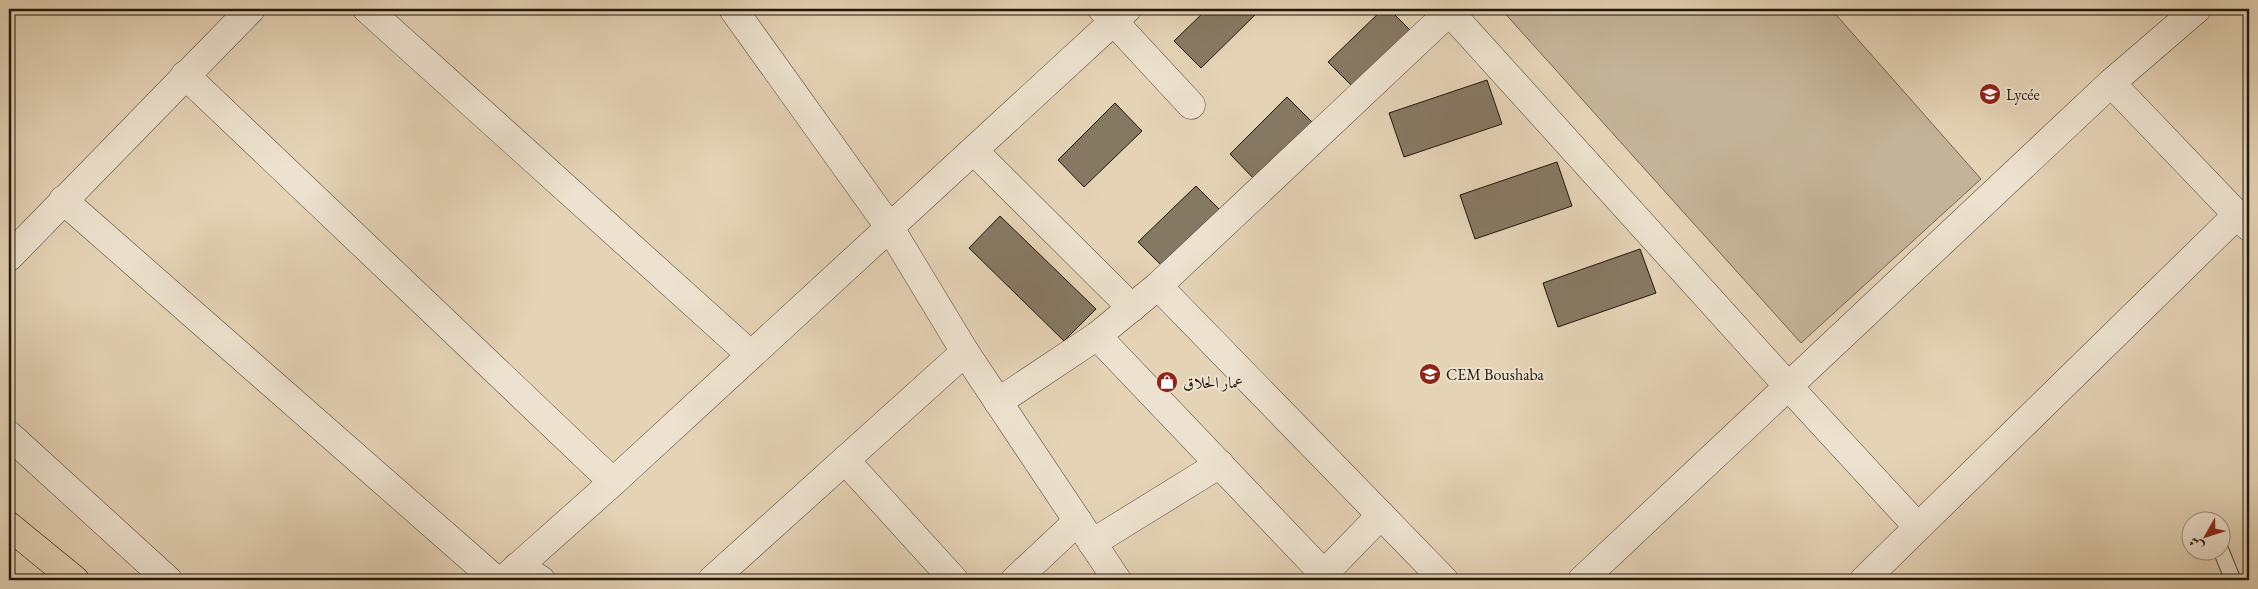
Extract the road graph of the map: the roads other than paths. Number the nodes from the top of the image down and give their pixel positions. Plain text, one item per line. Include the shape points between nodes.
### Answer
1 (251, 9) edge
2 (367, 9) edge
3 (733, 9) edge
4 (2197, 9) edge
5 (1448, 10) edge
6 (1115, 13) edge
7 (185, 75) junction
8 (2111, 83) junction
9 (1191, 105) dead end
10 (974, 151) junction
11 (63, 200) junction
12 (2243, 221) edge
13 (890, 228) junction
14 (9, 257) edge
15 (1158, 286) junction
16 (1132, 308) junction
17 (1097, 336) junction
18 (965, 352) junction
19 (751, 355) junction
20 (1788, 386) junction
21 (998, 402) junction
22 (9, 435) edge
23 (845, 460) junction
24 (1220, 464) junction
25 (613, 482) junction
26 (1381, 515) junction
27 (1918, 527) junction
28 (1085, 532) junction
29 (11, 533) edge
30 (2226, 562) edge
31 (505, 575) edge
32 (1321, 577) edge
33 (75, 580) edge
34 (168, 580) edge
35 (541, 580) edge
36 (712, 580) edge
37 (954, 580) edge
38 (1015, 580) edge
39 (1117, 580) edge
40 (1444, 580) edge
41 (1582, 580) edge
42 (1864, 580) edge
43 (2233, 580) edge

1 - 7 street
2 - 19 street
3 - 13 street
4 - 8 street
5 - 15 street
5 - 20 street
6 - 9 street
6 - 10 street
7 - 11 street
7 - 25 street
8 - 12 street
8 - 20 street
10 - 13 street
10 - 16 street
11 - 14 street
11 - 31 street
12 - 27 street
13 - 18 street
13 - 19 street
15 - 16 street
15 - 26 street
16 - 17 street
17 - 21 street
17 - 24 street
18 - 21 street
18 - 23 street
19 - 25 street
20 - 27 street
20 - 41 street
21 - 28 street
22 - 34 street
23 - 36 street
23 - 37 street
24 - 28 street
24 - 32 street
25 - 31 street
26 - 32 street
26 - 40 street
27 - 42 street
28 - 38 street
28 - 39 street
29 - 33 main road
30 - 43 lane
31 - 35 street

